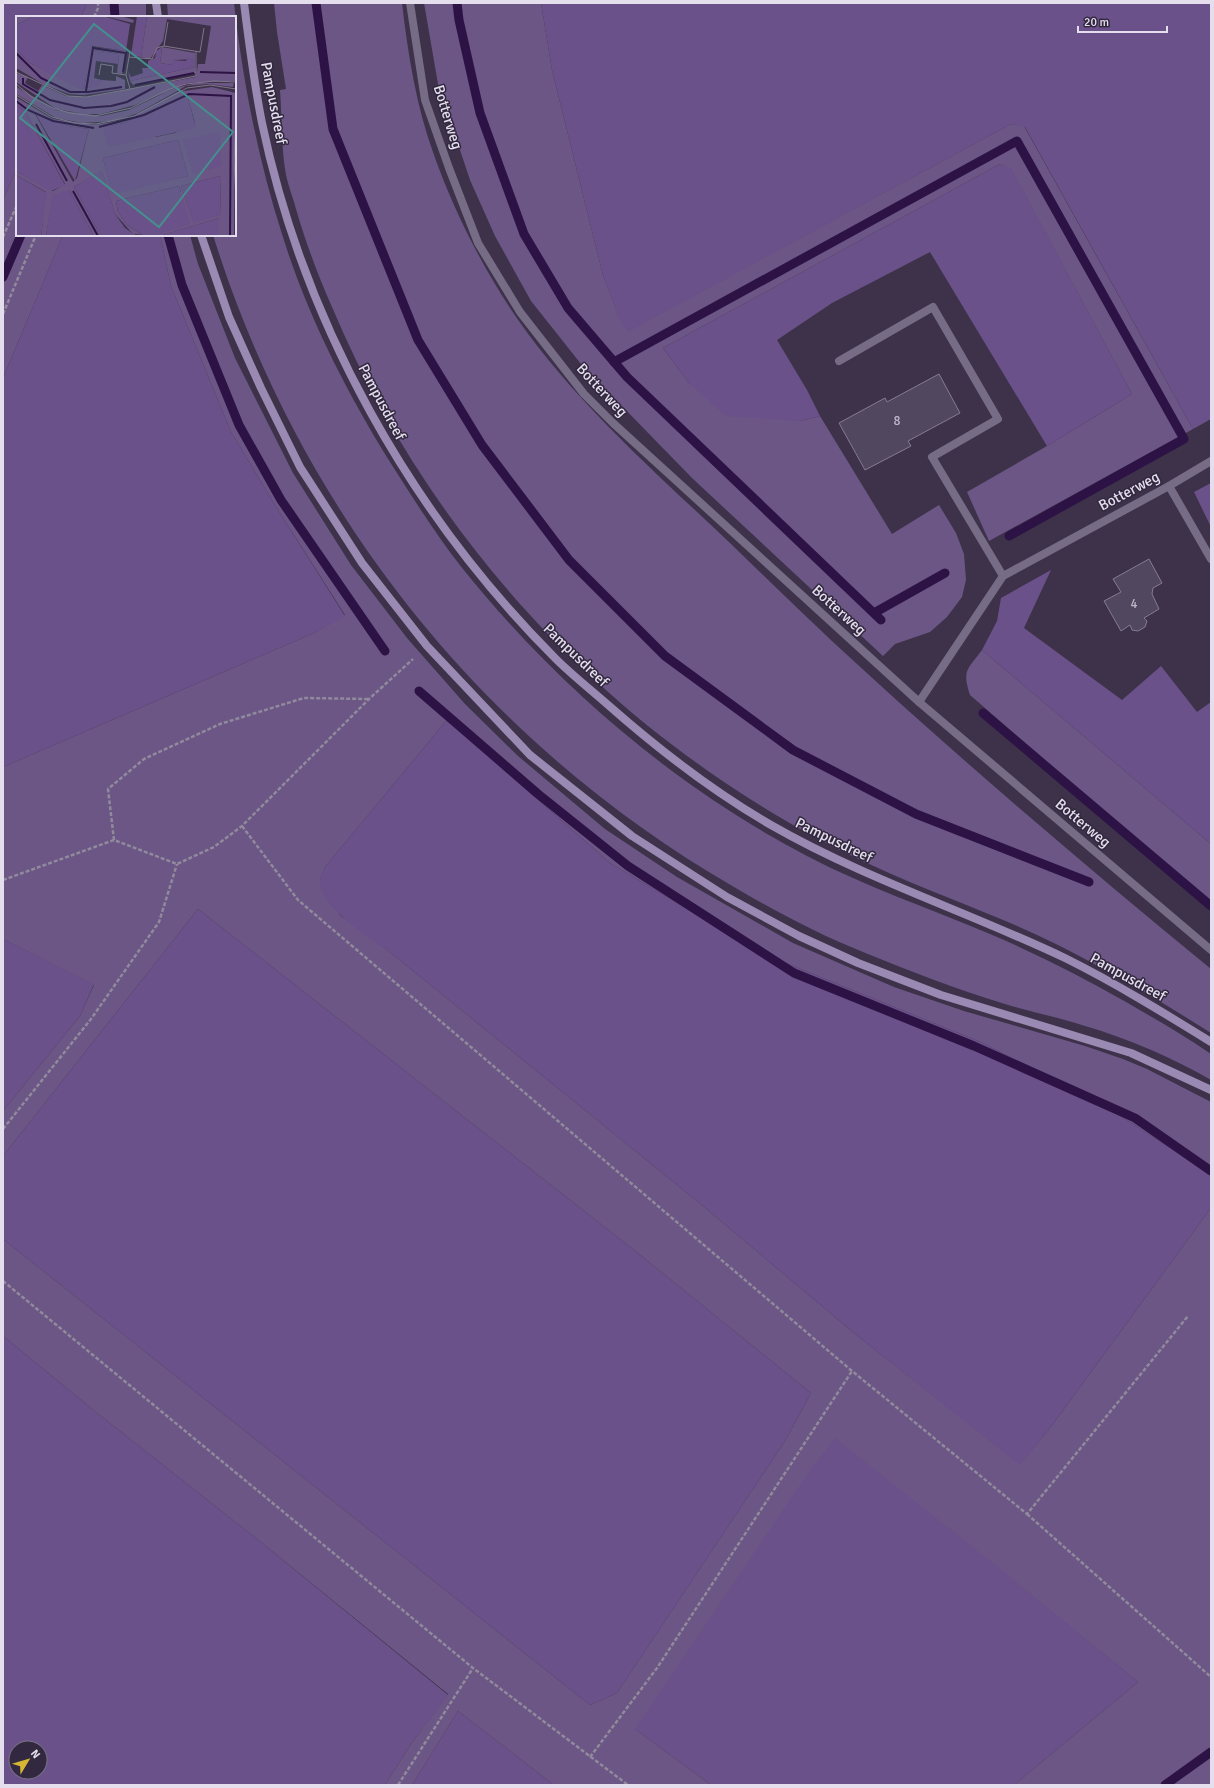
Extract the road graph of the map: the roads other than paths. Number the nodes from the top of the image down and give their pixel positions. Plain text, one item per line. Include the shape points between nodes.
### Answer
1 (156, 3) edge
2 (244, 3) edge
3 (410, 3) edge
4 (158, 16) edge
5 (201, 236) edge
6 (839, 361) dead end
7 (1211, 460) edge
8 (1170, 486) junction
9 (1211, 559) edge
10 (1003, 576) junction
11 (919, 702) junction
12 (1211, 950) edge
13 (1211, 1042) edge
14 (1211, 1090) edge

1 - 4 main road
2 - 13 main road, Pampusdreef via 262,125 282,202 310,286 348,369 393,452 438,520 488,585 552,654 626,721 692,774 768,823 831,857 1066,959 1137,996
3 - 11 street, Botterweg via 425,100 449,168 478,243 520,312 584,394 613,423
5 - 14 main road via 229,317 300,467 362,563 427,646 530,755 632,836 728,897 799,936 858,963 941,995 1131,1053
6 - 10 street via 933,307 998,419 932,457
7 - 8 street, Botterweg
8 - 9 street
8 - 10 street, Botterweg
10 - 11 street, Botterweg
11 - 12 street, Botterweg

